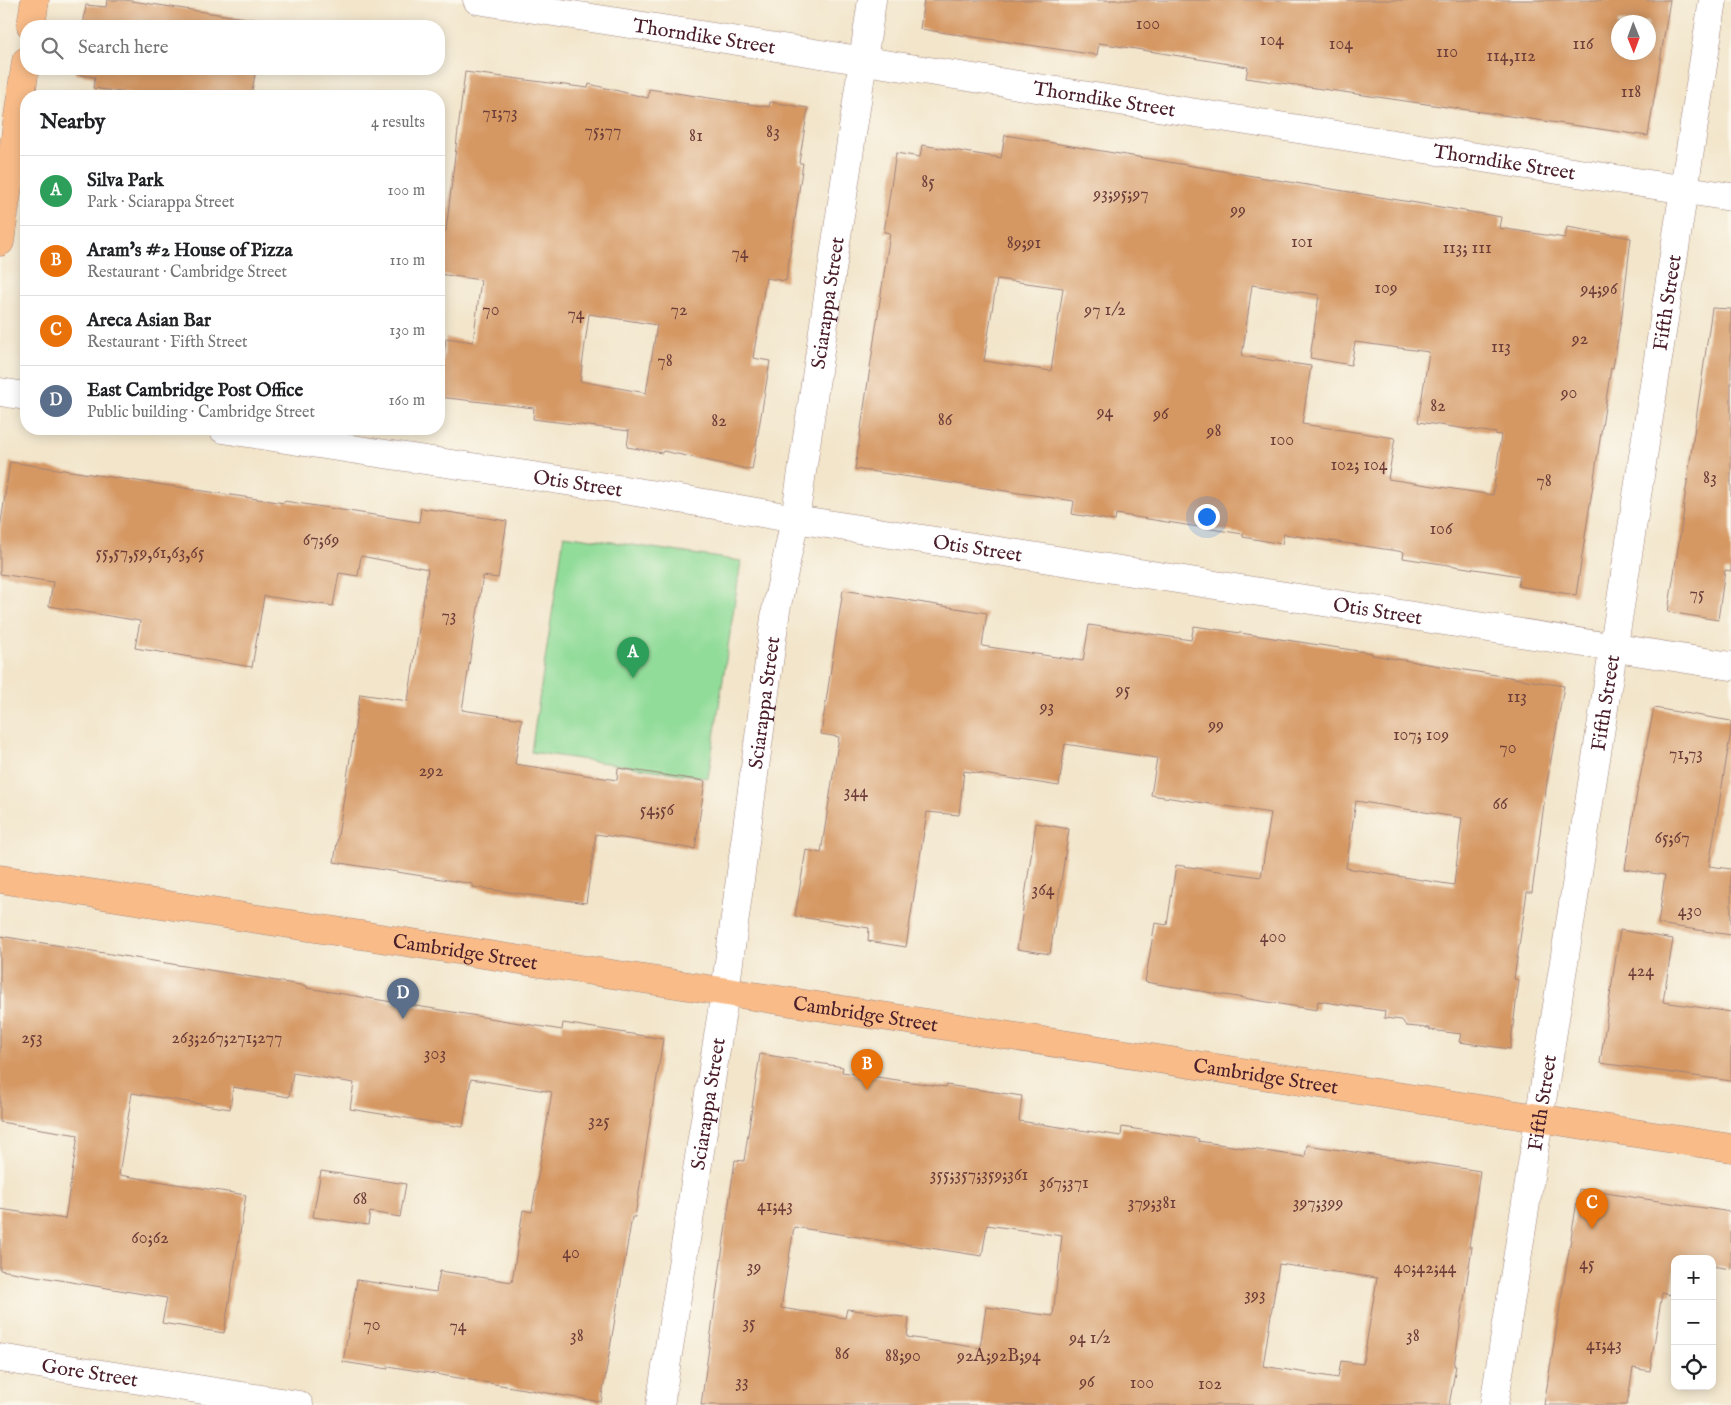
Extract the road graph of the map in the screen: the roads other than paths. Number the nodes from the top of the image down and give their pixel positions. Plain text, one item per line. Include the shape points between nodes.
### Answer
1 (35, 0) edge
2 (477, 0) edge
3 (872, 0) edge
4 (1713, 0) edge
5 (32, 20) edge
6 (863, 61) junction
7 (24, 75) edge
8 (22, 90) edge
9 (20, 103) edge
10 (1684, 190) junction
11 (1731, 197) edge
12 (0, 242) edge
13 (0, 392) edge
14 (20, 395) edge
15 (260, 435) edge
16 (795, 519) junction
17 (1614, 647) junction
18 (1731, 666) edge
19 (0, 880) edge
20 (725, 992) junction
21 (1540, 1119) junction
22 (1731, 1148) edge
23 (0, 1358) edge
24 (299, 1405) edge
25 (660, 1405) edge
26 (1494, 1405) edge

1 - 5 main road
2 - 6 street, Thorndike Street
3 - 6 street, Sciarappa Street
4 - 10 street, Fifth Street
6 - 10 street, Thorndike Street
6 - 16 street, Sciarappa Street
7 - 8 main road
9 - 12 main road
10 - 11 street, Thorndike Street
10 - 17 street, Fifth Street
13 - 14 street
15 - 16 street, Otis Street
16 - 17 street, Otis Street
16 - 20 street, Sciarappa Street via 776,610
17 - 18 street, Otis Street
17 - 21 street, Fifth Street
19 - 20 main road, Cambridge Street
20 - 21 main road, Cambridge Street
20 - 25 street, Sciarappa Street
21 - 22 main road, Cambridge Street
21 - 26 street, Fifth Street
23 - 24 street, Gore Street

